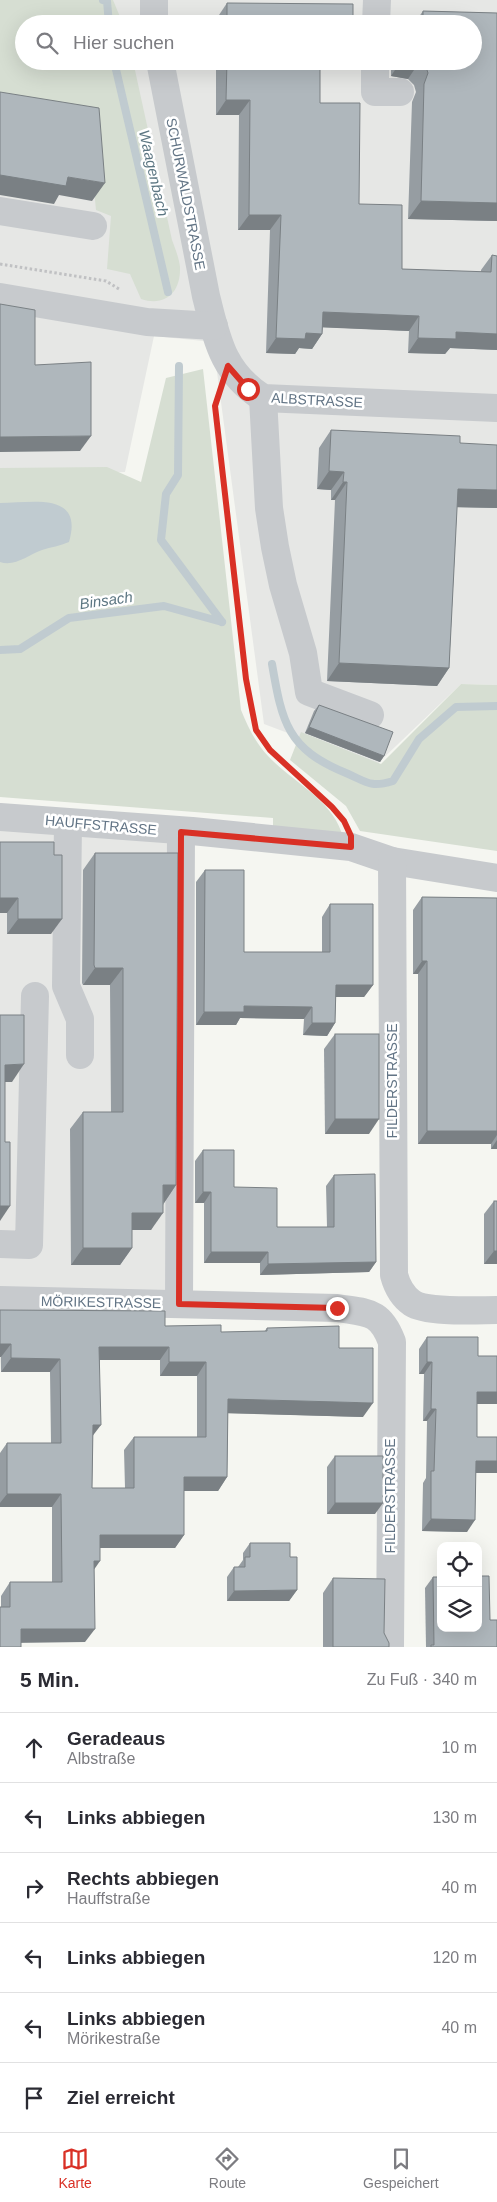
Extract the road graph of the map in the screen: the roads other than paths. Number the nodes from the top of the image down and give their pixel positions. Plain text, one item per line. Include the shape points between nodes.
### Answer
1 (154, 0) edge
2 (376, 0) edge
3 (154, 15) edge
4 (376, 15) edge
5 (162, 70) edge
6 (375, 70) edge
7 (400, 92) dead end
8 (0, 211) edge
9 (93, 226) dead end
10 (0, 297) edge
11 (214, 326) junction
12 (263, 398) junction
13 (497, 408) edge
14 (370, 715) dead end
15 (0, 817) edge
16 (68, 823) junction
17 (181, 832) junction
18 (392, 861) junction
19 (497, 878) edge
20 (35, 996) dead end
21 (80, 1055) dead end
22 (0, 1244) edge
23 (0, 1300) edge
24 (179, 1304) junction
25 (497, 1310) edge
26 (379, 1319) joint
27 (390, 1647) edge

1 - 3 street
2 - 4 street
5 - 11 street, SCHURWALDSTRASSE
6 - 7 street via 375,92
8 - 9 street
10 - 11 street via 147,322
11 - 12 street, ALBSTRASSE via 228,366 248,389
12 - 13 street, ALBSTRASSE
12 - 14 street via 269,508 283,585 303,653 308,692
15 - 16 street, HAUFFSTRASSE
16 - 17 street, HAUFFSTRASSE
16 - 21 street via 66,986 80,1019
17 - 18 street, HAUFFSTRASSE via 351,847
17 - 24 street
18 - 19 street, HAUFFSTRASSE
18 - 25 street, FILDERSTRASSE via 394,1274 398,1288 413,1304 425,1308
20 - 22 street via 29,1245
23 - 24 street, MÖRIKESTRASSE
24 - 26 street, MÖRIKESTRASSE via 337,1308 368,1313
26 - 27 street, FILDERSTRASSE via 392,1342

